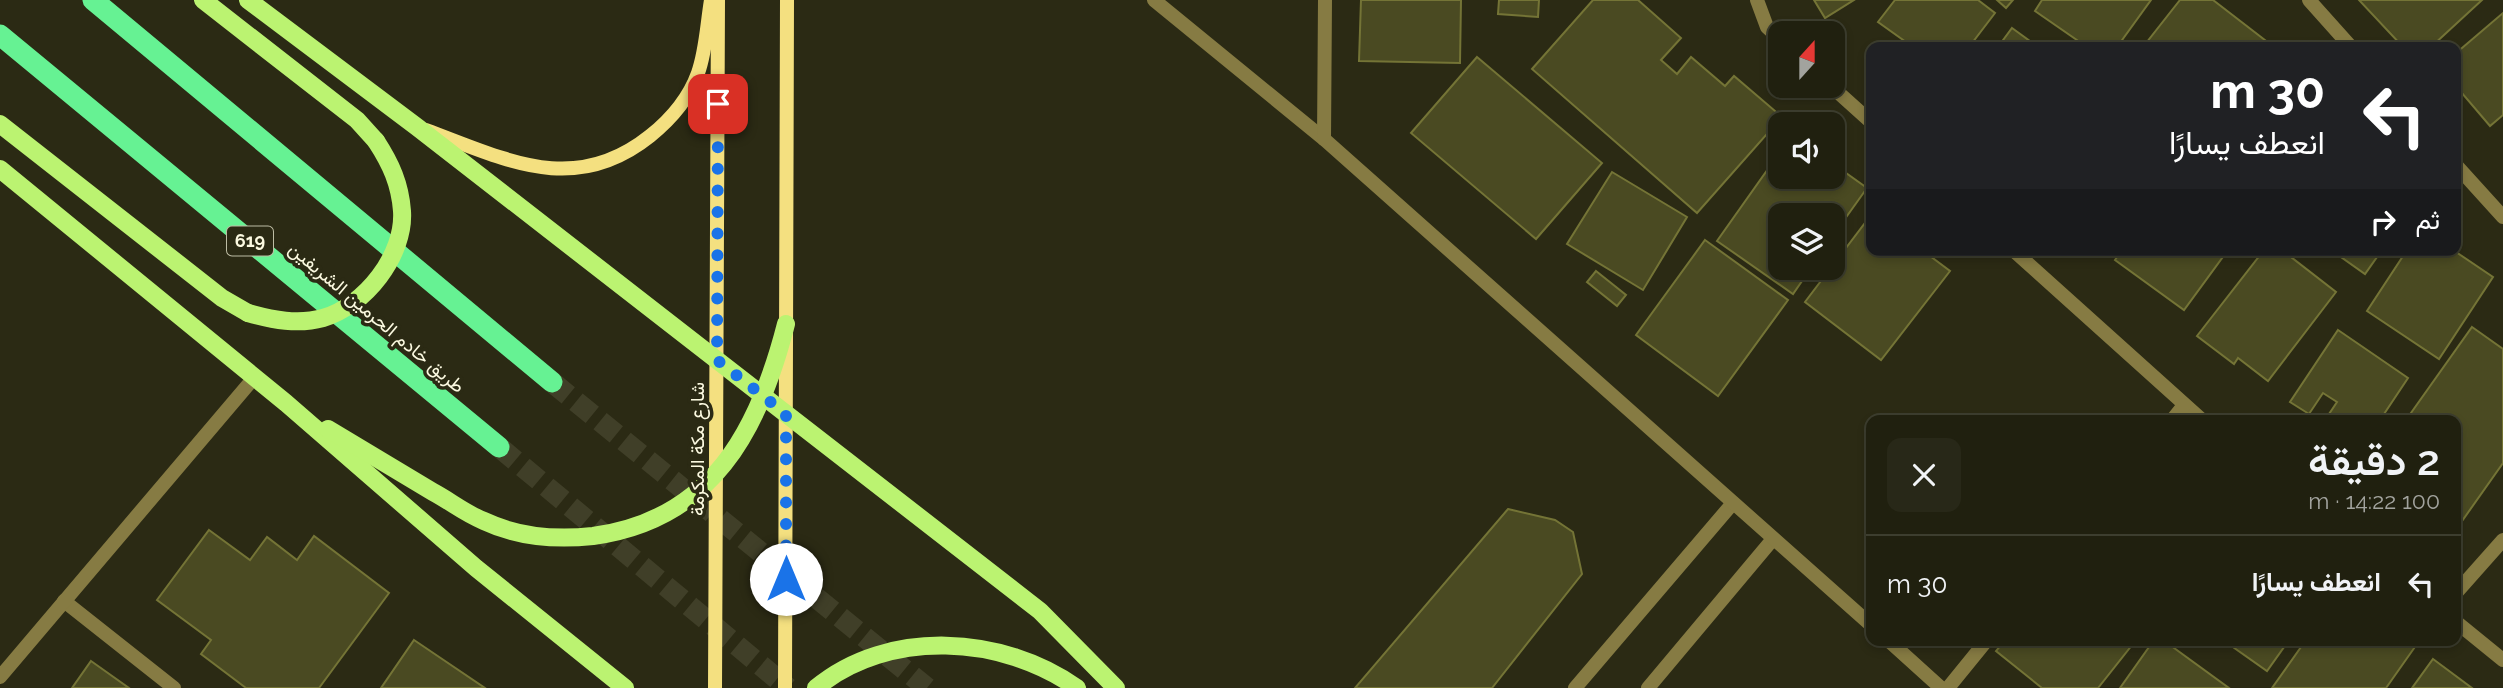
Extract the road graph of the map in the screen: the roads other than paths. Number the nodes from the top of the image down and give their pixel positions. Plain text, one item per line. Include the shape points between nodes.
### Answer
1 (93, 0) edge
2 (204, 0) edge
3 (247, 0) edge
4 (711, 0) edge
5 (718, 0) edge
6 (787, 0) edge
7 (1154, 0) edge
8 (1325, 0) edge
9 (1757, 0) edge
10 (2309, 0) edge
11 (1768, 28) edge
12 (0, 35) edge
13 (2347, 42) edge
14 (1844, 98) edge
15 (1866, 118) edge
16 (0, 124) edge
17 (416, 127) junction
18 (1324, 139) junction
19 (0, 169) edge
20 (2461, 171) edge
21 (2503, 217) edge
22 (2020, 256) edge
23 (786, 324) junction
24 (717, 360) junction
25 (253, 379) junction
26 (552, 382) tunnel mouth
27 (765, 398) junction
28 (286, 403) junction
29 (2184, 405) junction
30 (786, 414) junction
31 (2176, 415) edge
32 (2196, 415) edge
33 (499, 447) tunnel mouth
34 (716, 471) junction
35 (1733, 503) junction
36 (1773, 539) junction
37 (2503, 540) edge
38 (2461, 587) edge
39 (64, 601) junction
40 (1866, 621) edge
41 (2461, 626) edge
42 (1895, 646) edge
43 (1982, 646) edge
44 (2503, 660) edge
45 (0, 677) edge
46 (174, 688) edge
47 (625, 688) edge
48 (715, 688) edge
49 (785, 688) edge
50 (816, 688) edge
51 (1077, 688) edge
52 (1116, 688) edge
53 (1576, 688) edge
54 (1648, 688) edge
55 (1941, 688) edge
56 (1948, 688) edge

1 - 26 highway
2 - 16 main road, bridge via 357,120 392,165 402,215 398,239 373,284 356,301 324,318 304,321 248,313 222,298
3 - 17 main road
4 - 17 main road via 698,72 686,98 656,131 617,159 590,167 519,165
5 - 24 main road, شارع مكة المكرمة
6 - 23 main road
7 - 18 street
8 - 18 street
9 - 11 street
10 - 13 street
12 - 33 highway, طريق خادم الحرمين الشريفين / 619
14 - 15 street
17 - 24 main road
18 - 35 street
19 - 25 main road
20 - 21 street
22 - 29 street
23 - 27 main road
23 - 30 main road
24 - 27 main road
24 - 34 main road, شارع مكة المكرمة
25 - 28 main road
25 - 39 street
27 - 30 main road
27 - 34 main road via 748,431
28 - 34 main road via 483,521 514,532 546,537 611,533 652,521 684,503
28 - 47 main road via 476,568
29 - 31 street
29 - 32 street
30 - 49 main road
30 - 52 main road via 1040,611
34 - 48 main road, شارع مكة المكرمة
35 - 36 street
35 - 53 street
36 - 40 street
36 - 54 street
37 - 38 street
39 - 45 street
39 - 46 street
41 - 44 street
42 - 55 street
43 - 56 street
50 - 51 main road via 850,664 877,654 942,646 1024,659

